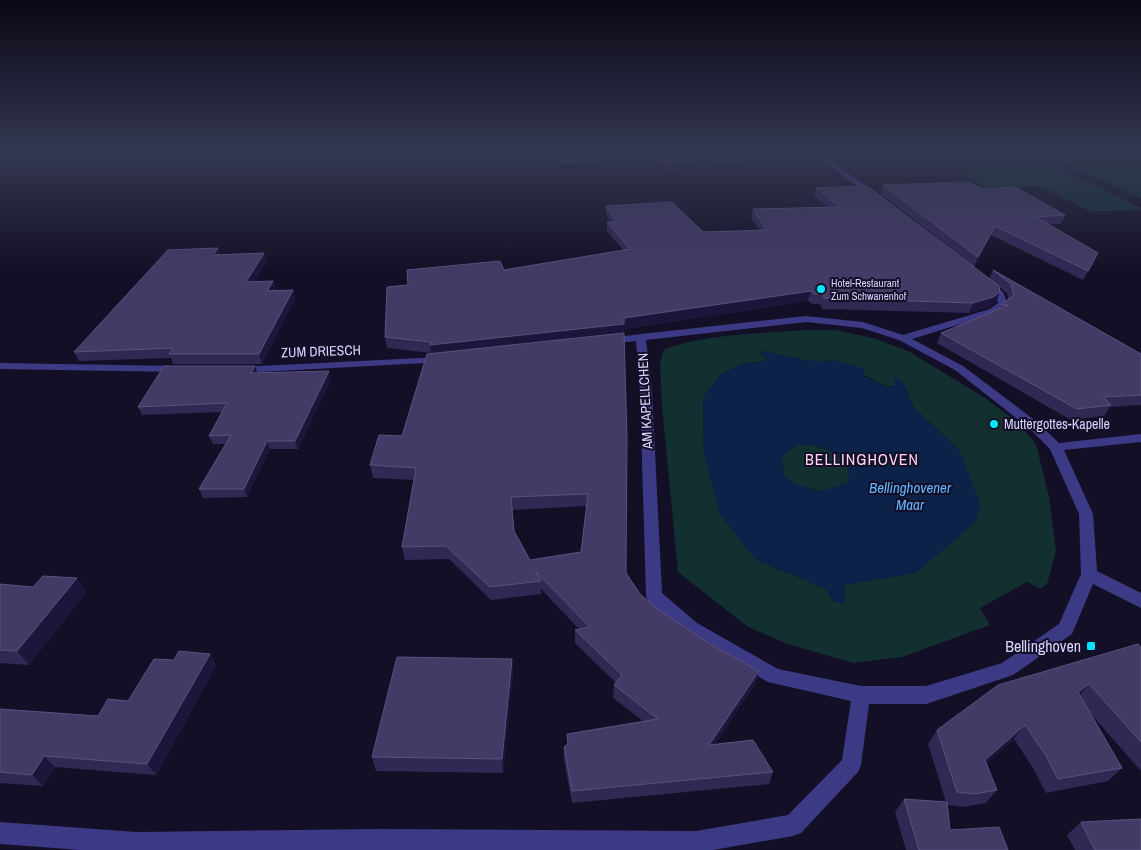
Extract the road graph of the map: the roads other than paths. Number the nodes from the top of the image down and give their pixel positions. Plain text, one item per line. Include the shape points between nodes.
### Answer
1 (872, 194) edge
2 (885, 203) edge
3 (977, 276) edge
4 (641, 337) junction
5 (903, 338) junction
6 (593, 343) edge
7 (452, 358) edge
8 (0, 366) edge
9 (186, 369) edge
10 (225, 370) edge
11 (1141, 438) edge
12 (1056, 448) junction
13 (1088, 574) junction
14 (1141, 601) edge
15 (861, 695) junction
16 (0, 833) edge

1 - 2 street
3 - 5 street via 1000,294 1003,304 993,311
4 - 5 street, AM KAPELLCHEN via 806,319 863,325
4 - 6 street
4 - 15 street, AM KAPELLCHEN via 654,596 691,628 774,676
5 - 12 street, AM KAPELLCHEN via 959,368 1034,425
7 - 10 street, ZUM DRIESCH
8 - 9 street
11 - 12 street
12 - 13 street, AM KAPELLCHEN via 1086,514
13 - 14 street
13 - 15 street, AM KAPELLCHEN via 1066,629 1007,668 926,695
15 - 16 street via 851,765 793,825 696,842 378,840 136,843

